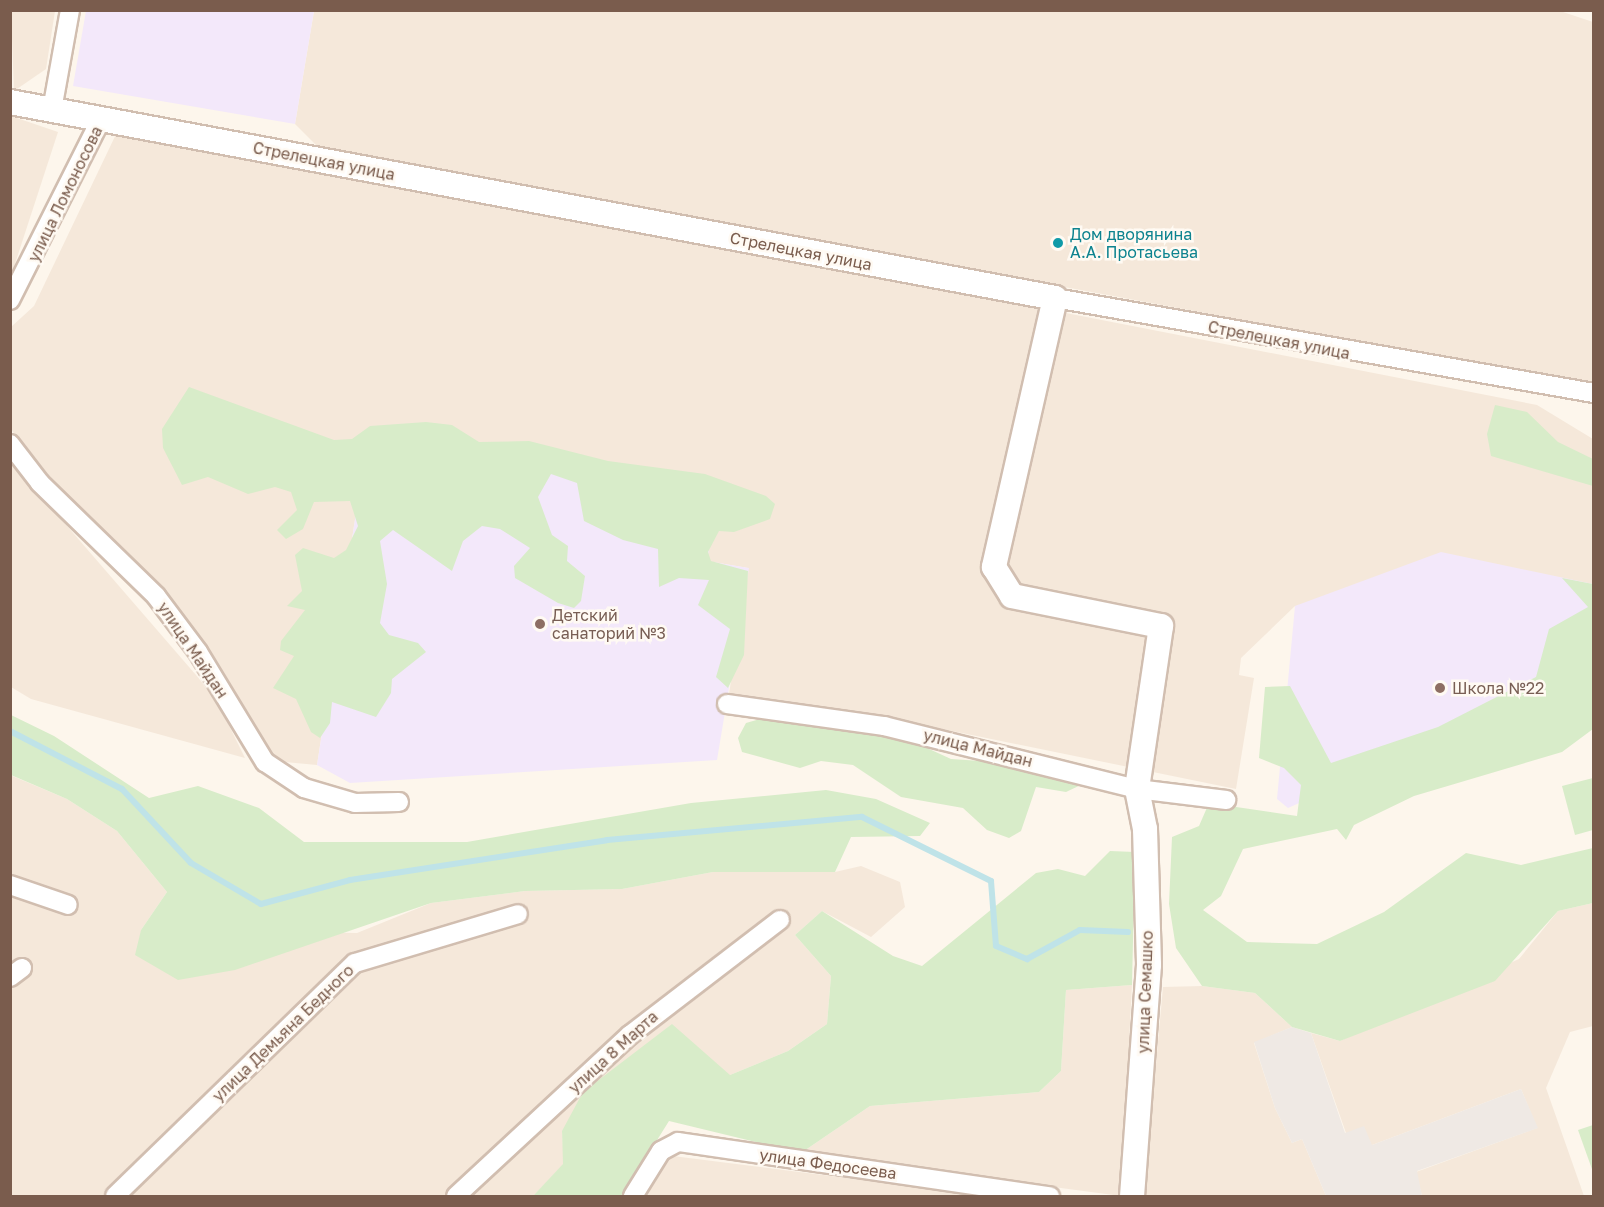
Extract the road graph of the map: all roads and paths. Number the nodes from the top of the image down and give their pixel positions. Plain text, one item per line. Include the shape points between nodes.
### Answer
1 (70, 10) edge
2 (10, 102) edge
3 (52, 110) junction
4 (101, 119) junction
5 (1055, 298) junction
6 (10, 300) edge
7 (1593, 393) edge
8 (10, 444) edge
9 (727, 704) dead end
10 (1137, 789) junction
11 (1226, 800) dead end
12 (399, 802) dead end
13 (10, 885) edge
14 (68, 905) dead end
15 (518, 914) dead end
16 (780, 921) dead end
17 (115, 1197) edge
18 (456, 1197) edge
19 (633, 1197) edge
20 (1050, 1197) edge
21 (1132, 1197) edge

1 - 3 street
2 - 3 street, Стрелецкая улица
3 - 4 street, Стрелецкая улица
4 - 5 street, Стрелецкая улица
4 - 6 street, улица Ломоносова
5 - 7 street, Стрелецкая улица
5 - 10 street, улица Семашко via 994,567 1012,596 1161,626
8 - 12 street, улица Майдан via 40,483 156,596 198,652 265,762 304,788 355,803
9 - 10 street, улица Майдан via 884,726
10 - 11 street, улица Майдан
10 - 21 street, улица Семашко via 1145,829 1149,965
13 - 14 street
15 - 17 street, улица Демьяна Бедного via 355,963
16 - 18 street, улица 8 Марта via 638,1028
19 - 20 street, улица Федосеева via 661,1151 678,1142

